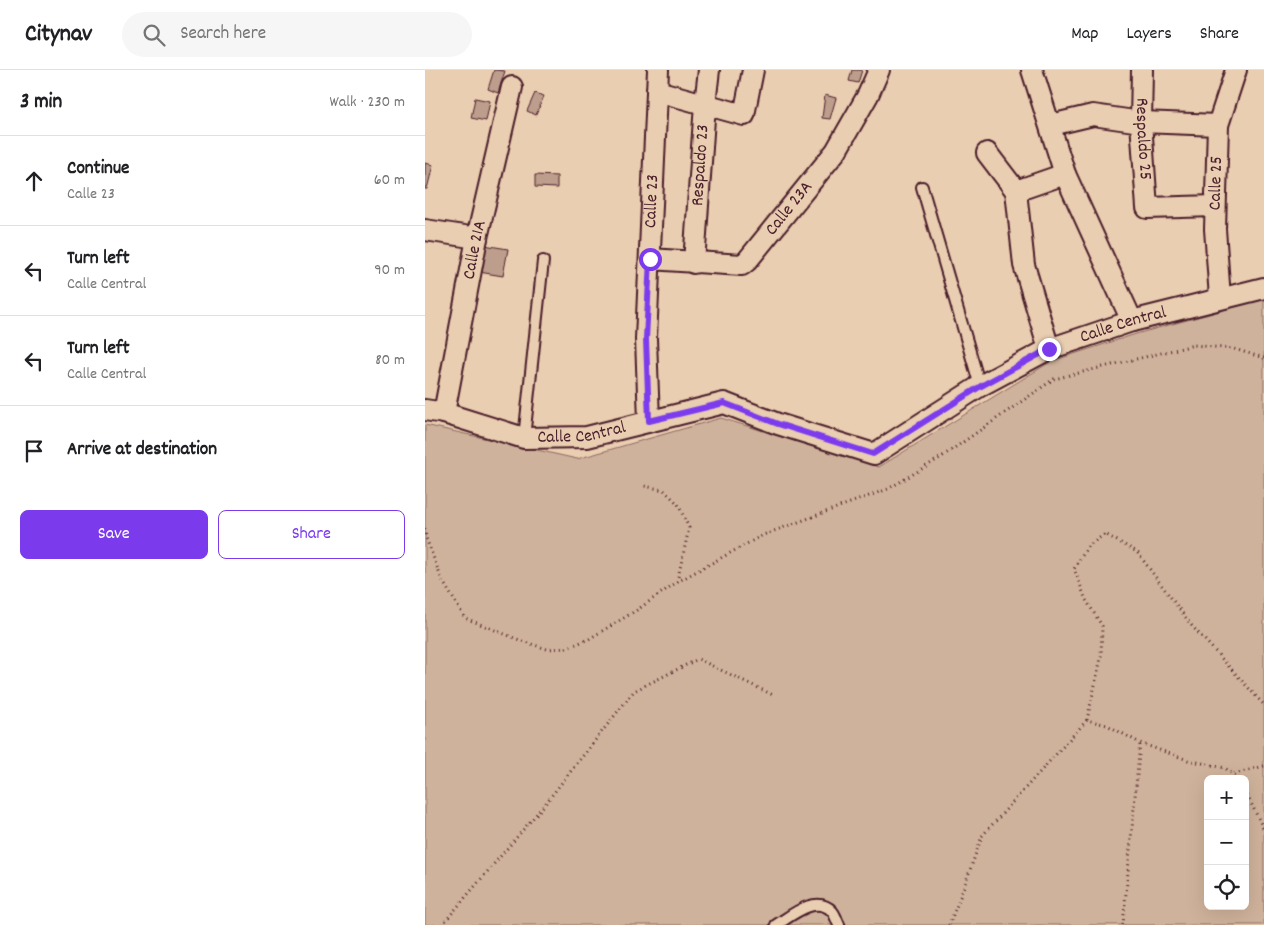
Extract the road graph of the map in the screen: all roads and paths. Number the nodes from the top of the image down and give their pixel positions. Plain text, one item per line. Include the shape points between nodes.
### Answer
1 (658, 70) edge
2 (709, 70) edge
3 (753, 70) edge
4 (879, 70) edge
5 (1032, 70) edge
6 (1142, 70) edge
7 (1236, 70) edge
8 (512, 87) dead end
9 (657, 91) junction
10 (705, 104) junction
11 (1141, 122) junction
12 (1051, 125) junction
13 (1218, 125) junction
14 (987, 153) dead end
15 (1065, 174) junction
16 (922, 187) dead end
17 (1016, 192) junction
18 (1215, 206) junction
19 (425, 230) edge
20 (477, 238) junction
21 (650, 259) junction
22 (543, 261) dead end
23 (694, 263) junction
24 (1264, 288) edge
25 (1220, 298) junction
26 (1132, 321) junction
27 (1049, 349) junction
28 (1264, 358) edge
29 (981, 386) junction
30 (435, 411) edge
31 (649, 421) junction
32 (524, 438) junction
33 (644, 486) dead end
34 (425, 529) edge
35 (677, 582) junction
36 (773, 695) dead end
37 (1264, 705) edge
38 (1087, 720) junction
39 (1140, 743) junction
40 (1264, 766) edge
41 (1233, 774) joint
42 (1249, 799) edge
43 (1264, 830) edge
44 (442, 925) edge
45 (776, 925) edge
46 (839, 925) edge
47 (949, 925) edge
48 (1123, 925) edge

1 - 9 street, Calle 23
2 - 10 street, Respaldo 23
3 - 10 street via 745,115
4 - 23 street, Calle 23A via 836,151 747,261 742,265
5 - 12 street
6 - 11 street, Respaldo 25
7 - 13 street, Calle 25
8 - 20 street, Calle 21A
9 - 10 street
9 - 21 street, Calle 23
10 - 23 street, Respaldo 23
11 - 12 street via 1093,115
11 - 13 street
11 - 18 street, Respaldo 25 via 1147,208
12 - 15 street
13 - 18 street, Calle 25
14 - 17 street
15 - 17 street
15 - 26 street
16 - 29 lane
17 - 27 street via 1024,265
18 - 25 street, Calle 25
19 - 20 street
20 - 30 street, Calle 21A
21 - 23 street, Calle 23A
21 - 31 street, Calle 23 via 646,339
22 - 32 lane
24 - 25 street, Calle Central
25 - 26 street, Calle Central
26 - 27 street, Calle Central
27 - 29 street, Calle Central
28 - 35 path via 1234,349 1194,345 1053,379 940,458 888,489 763,535
29 - 31 street, Calle Central via 873,454 724,403
30 - 32 street, Calle Central
31 - 32 street, Calle Central via 587,438
33 - 35 path via 664,490 678,504 689,528
34 - 35 path via 442,580 465,618 547,649 566,648 589,639
36 - 44 path via 698,659 634,691 545,804
37 - 38 path via 1192,626 1137,552 1105,534 1088,546 1074,569 1086,600 1102,626 1101,658
38 - 39 path via 1107,725
38 - 47 path via 982,836
39 - 41 path via 1188,760 1225,768
39 - 48 path
40 - 41 path
42 - 43 path
45 - 46 lane via 812,904 823,905 832,911

